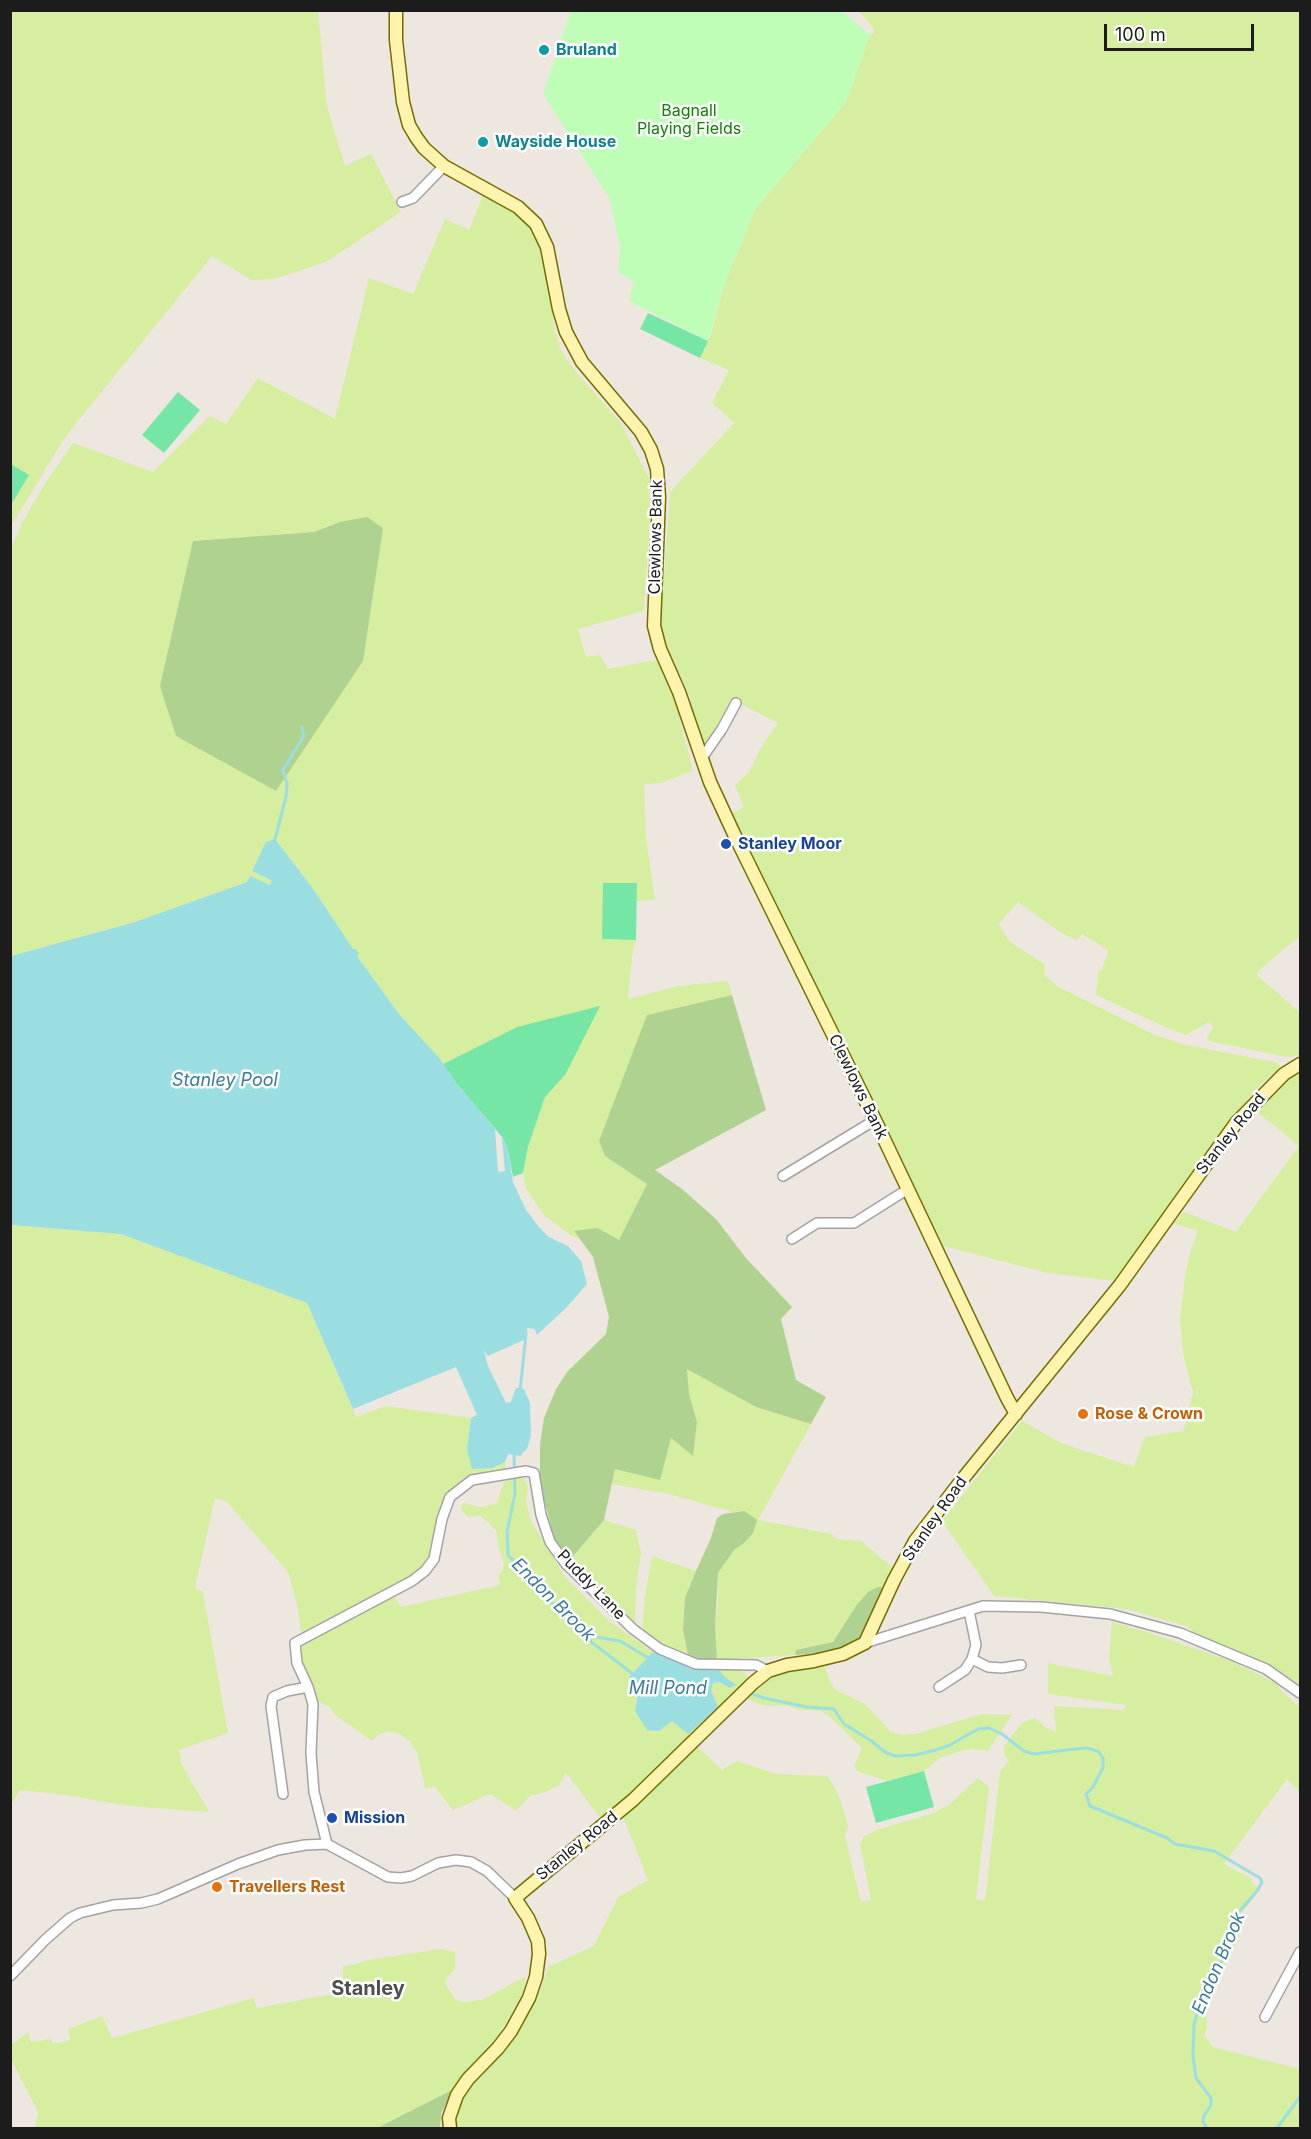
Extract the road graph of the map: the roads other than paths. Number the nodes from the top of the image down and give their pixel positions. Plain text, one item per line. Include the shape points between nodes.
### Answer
1 (396, 10) edge
2 (444, 166) junction
3 (402, 202) dead end
4 (736, 703) dead end
5 (702, 758) junction
6 (1300, 1064) edge
7 (874, 1120) junction
8 (783, 1176) dead end
9 (908, 1189) junction
10 (792, 1239) dead end
11 (1016, 1414) junction
12 (969, 1611) junction
13 (865, 1643) junction
14 (972, 1659) junction
15 (1021, 1665) dead end
16 (768, 1671) junction
17 (308, 1687) junction
18 (939, 1687) dead end
19 (1300, 1693) edge
20 (283, 1794) dead end
21 (327, 1844) junction
22 (515, 1898) junction
23 (1300, 1952) edge
24 (10, 1976) edge
25 (1265, 2017) dead end
26 (450, 2128) edge

1 - 2 street, Clewlows Bank via 397,50 409,125 424,148
2 - 3 street via 413,198
2 - 5 street, Clewlows Bank via 518,207 536,224 547,247 566,332 582,362 641,432 651,450 659,497 654,626
4 - 5 street
5 - 7 street, Clewlows Bank via 734,834
6 - 11 street, Stanley Road via 1284,1074 1236,1123 1120,1285
7 - 8 street
7 - 9 street, Clewlows Bank
9 - 10 street via 854,1223 817,1223
9 - 11 street, Clewlows Bank
11 - 13 street, Stanley Road via 915,1541
12 - 13 street
12 - 14 street via 976,1645
12 - 19 street via 983,1606 1041,1607 1131,1618 1180,1633 1266,1669
13 - 16 street, Stanley Road via 843,1654
14 - 15 street via 988,1667
14 - 18 street via 965,1670
16 - 17 street, Puddy Lane via 756,1665 696,1664 660,1649 633,1629 566,1564 550,1542 534,1473 522,1472 472,1480 450,1497 434,1559 425,1571 295,1643 297,1663
16 - 22 street, Stanley Road via 633,1800
17 - 20 street via 273,1697
17 - 21 street, Puddy Lane via 313,1704 314,1792
21 - 22 street via 388,1877 412,1876 438,1863 471,1862 487,1871
21 - 24 street via 278,1850 158,1899 80,1913 46,1939
22 - 26 street via 538,1941 536,1977 511,2031 457,2095 449,2118
23 - 25 street

